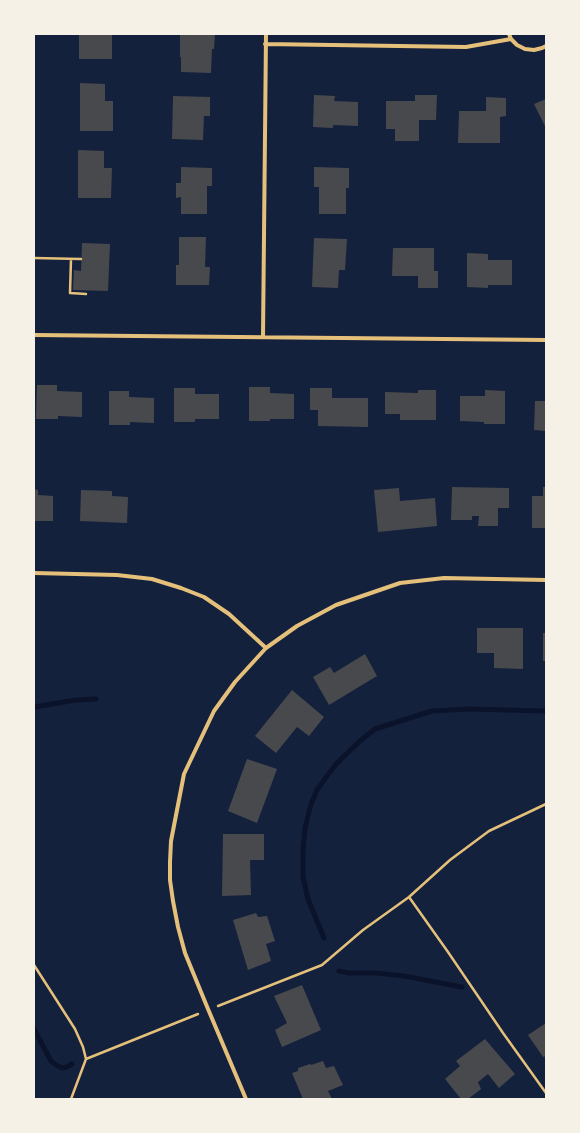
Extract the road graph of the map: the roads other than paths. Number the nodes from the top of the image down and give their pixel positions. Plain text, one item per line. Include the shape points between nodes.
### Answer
1 (266, 34) edge
2 (509, 34) edge
3 (511, 39) junction
4 (266, 44) junction
5 (546, 46) edge
6 (34, 335) edge
7 (263, 336) junction
8 (546, 340) edge
9 (34, 573) edge
10 (546, 580) edge
11 (266, 648) junction
12 (246, 1099) edge

1 - 4 street
2 - 3 street
3 - 4 street via 466,47
3 - 5 street via 525,49 534,50
4 - 7 street
6 - 7 street
7 - 8 street
9 - 11 street via 117,575 152,579 181,588 204,597 229,614
10 - 11 street via 444,578 400,583 336,605 297,626
11 - 12 street via 235,682 214,711 184,774 171,841 170,862 173,901 186,953

